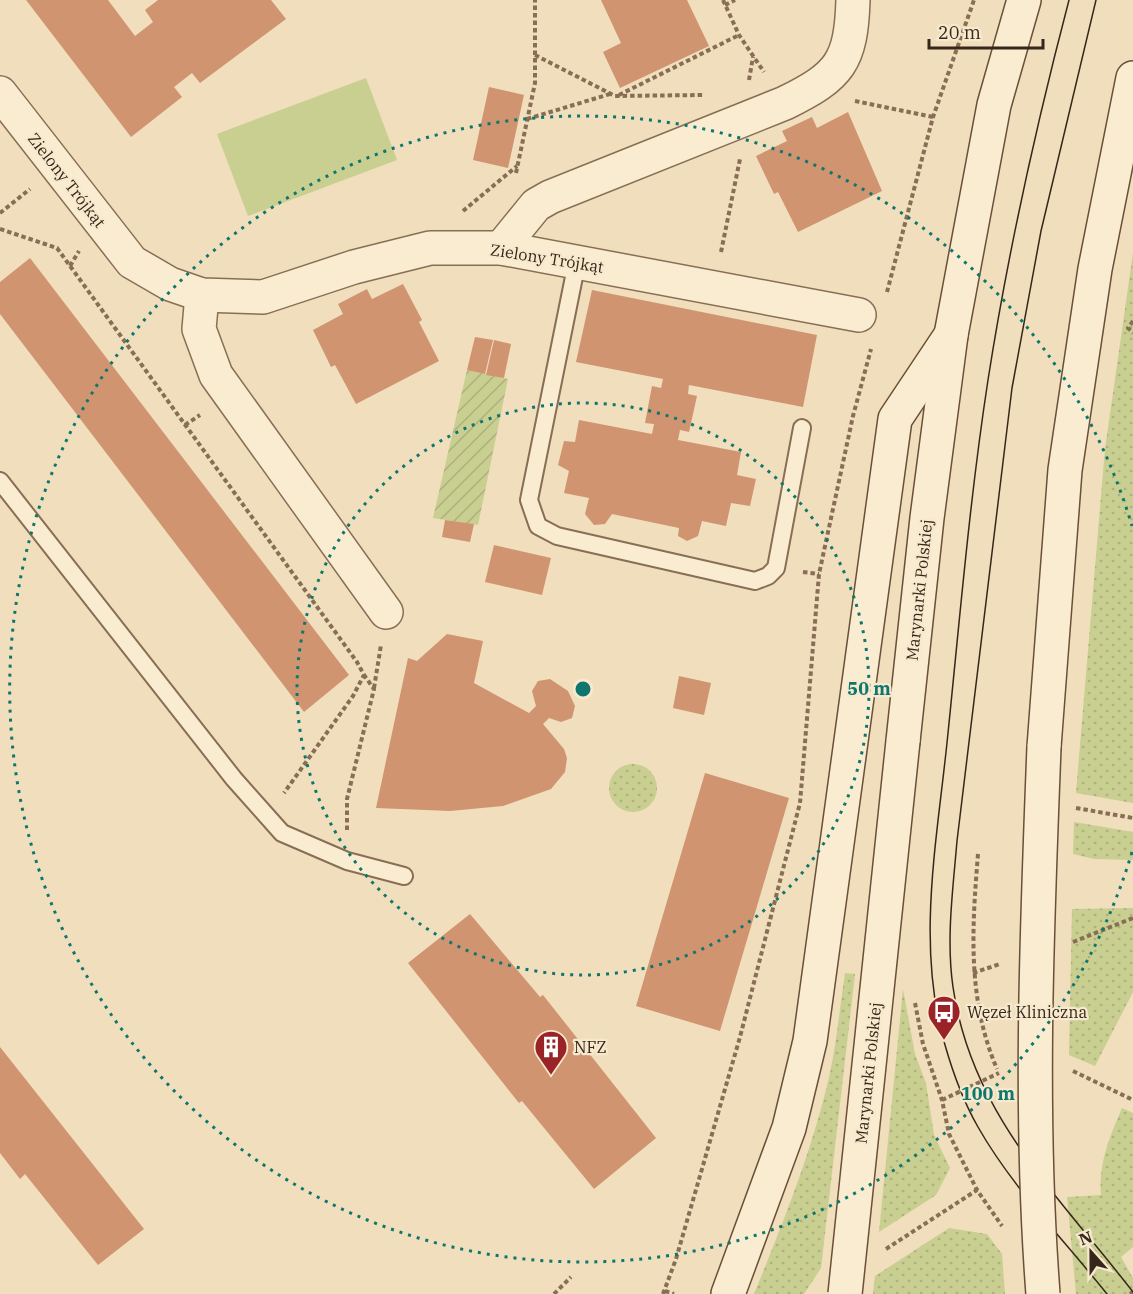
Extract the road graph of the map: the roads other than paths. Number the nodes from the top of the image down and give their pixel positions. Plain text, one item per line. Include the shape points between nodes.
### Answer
1 (852, 0) edge
2 (1024, 0) edge
3 (1133, 78) edge
4 (0, 93) edge
5 (501, 248) junction
6 (577, 262) junction
7 (202, 295) junction
8 (873, 319) road end
9 (951, 335) junction
10 (802, 428) dead end
11 (0, 481) edge
12 (386, 612) road end
13 (404, 876) dead end
14 (732, 1285) edge
15 (845, 1294) edge
16 (1043, 1294) edge

1 - 5 main road via 845,57 819,87 550,197 536,206
2 - 9 main road, Marynarki Polskiej via 994,105
3 - 16 main road, bridge via 1095,269 1065,470 1044,747 1034,1024
4 - 7 main road, Zielony Trójkąt via 132,262 170,284
5 - 6 main road, Zielony Trójkąt
5 - 7 main road, Zielony Trójkąt via 435,247 354,267 263,297
6 - 8 main road, Zielony Trójkąt
6 - 10 lane via 529,500 538,525 557,536 755,581 776,568
7 - 12 main road via 199,329 216,375
9 - 14 main road via 895,419 810,1041 789,1128
9 - 15 main road, Marynarki Polskiej, bridge via 927,518
11 - 13 lane via 234,779 282,833 347,861

